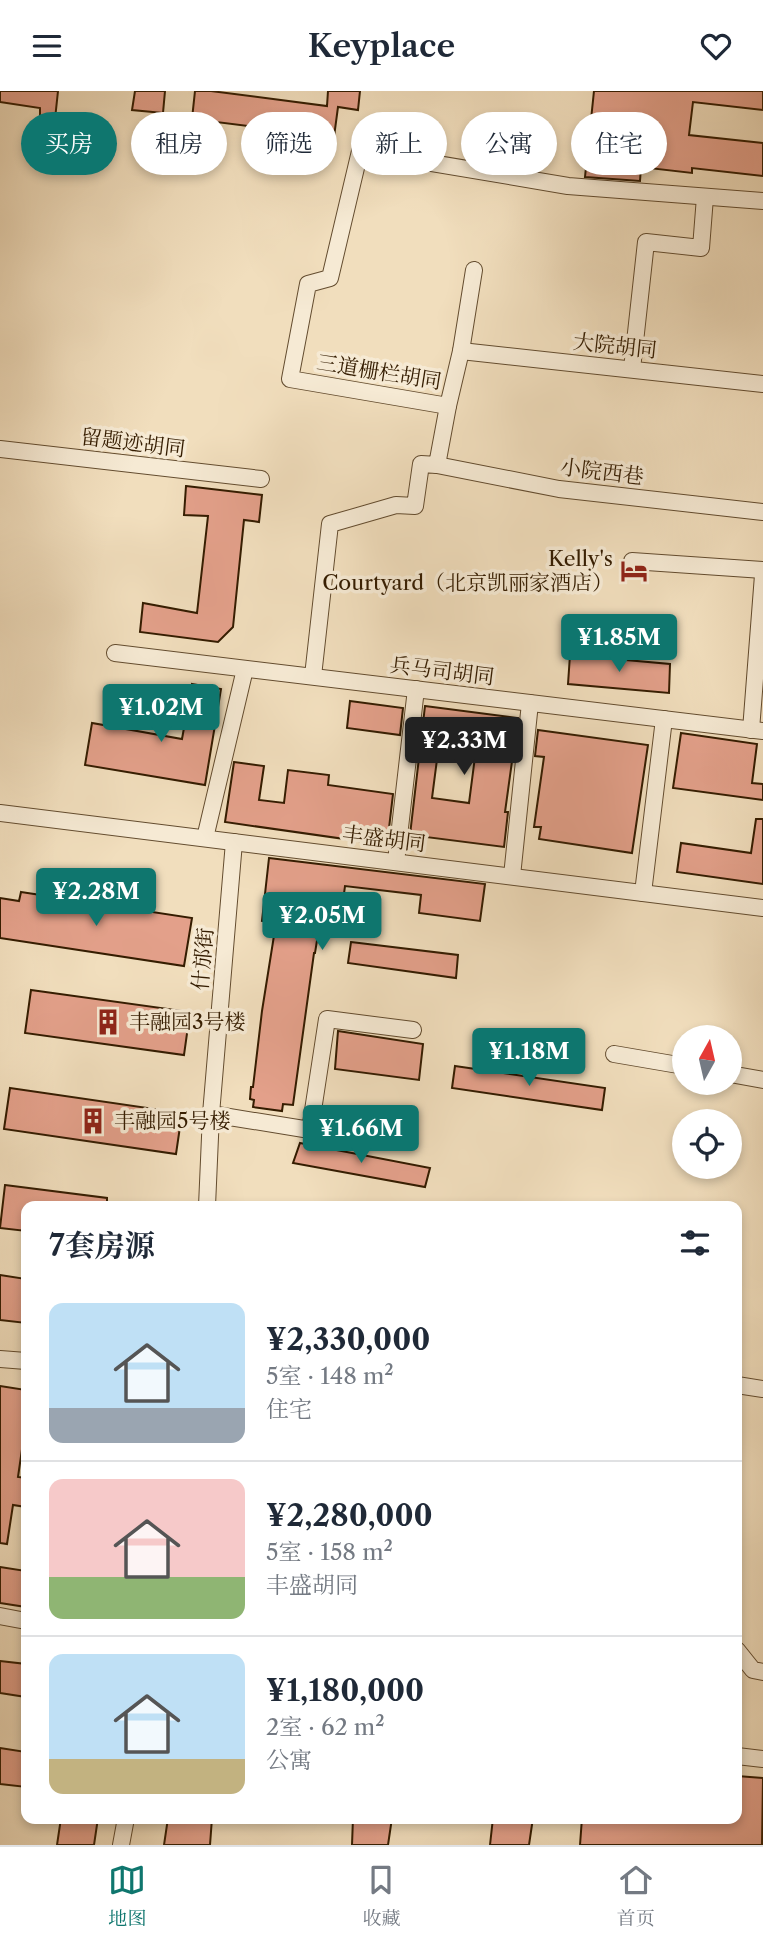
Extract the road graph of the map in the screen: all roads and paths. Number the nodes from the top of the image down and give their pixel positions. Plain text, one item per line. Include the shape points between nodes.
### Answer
1 (705, 198) junction
2 (763, 201) edge
3 (474, 270) dead end
4 (461, 351) junction
5 (632, 369) junction
6 (763, 384) edge
7 (448, 405) junction
8 (0, 449) edge
9 (437, 465) junction
10 (261, 479) dead end
11 (763, 512) edge
12 (632, 561) dead end
13 (763, 572) edge
14 (115, 653) dead end
15 (245, 669) junction
16 (313, 677) junction
17 (416, 689) junction
18 (530, 703) junction
19 (664, 719) junction
20 (757, 730) edge
21 (0, 813) edge
22 (205, 838) junction
23 (234, 842) junction
24 (396, 862) junction
25 (512, 876) junction
26 (643, 893) junction
27 (763, 908) edge
28 (413, 1030) dead end
29 (614, 1054) dead end
30 (672, 1064) edge
31 (742, 1076) edge
32 (763, 1080) edge
33 (211, 1114) junction
34 (207, 1201) edge
35 (0, 1359) edge
36 (21, 1361) edge
37 (742, 1386) edge
38 (763, 1389) edge
39 (0, 1616) edge
40 (21, 1620) edge
41 (742, 1656) edge
42 (763, 1672) edge
43 (742, 1757) edge
44 (763, 1759) edge
45 (125, 1824) edge
46 (121, 1845) edge

1 - 2 street
1 - 5 street via 701,248 646,242
1 - 7 street, 三道栅栏胡同 via 569,185 360,151 330,278 309,283 290,379
3 - 4 street, 三道栅栏胡同
4 - 5 street, 大院胡同
4 - 7 street, 三道栅栏胡同
5 - 6 street, 大院胡同
7 - 9 street
8 - 10 street, 留题迹胡同
9 - 11 street, 小院西巷 via 559,489
9 - 16 street via 421,464 415,506 396,505 330,524
12 - 13 street
13 - 20 street
14 - 15 street, 兵马司胡同
15 - 16 street, 兵马司胡同
15 - 22 street
16 - 17 street, 兵马司胡同
17 - 18 street, 兵马司胡同
17 - 24 street
18 - 19 street, 兵马司胡同
18 - 25 street
19 - 20 street, 兵马司胡同
19 - 26 street
21 - 22 street, 丰盛胡同
22 - 23 street, 丰盛胡同
23 - 24 street, 丰盛胡同
23 - 33 street, 什邡街
24 - 25 street, 丰盛胡同
25 - 26 street, 丰盛胡同
26 - 27 street, 丰盛胡同
28 - 33 street via 327,1019 310,1130
29 - 30 street
31 - 32 street
33 - 34 street, 什邡街
35 - 36 street
37 - 38 street
39 - 40 street
41 - 42 street via 753,1670
43 - 44 street
45 - 46 street

